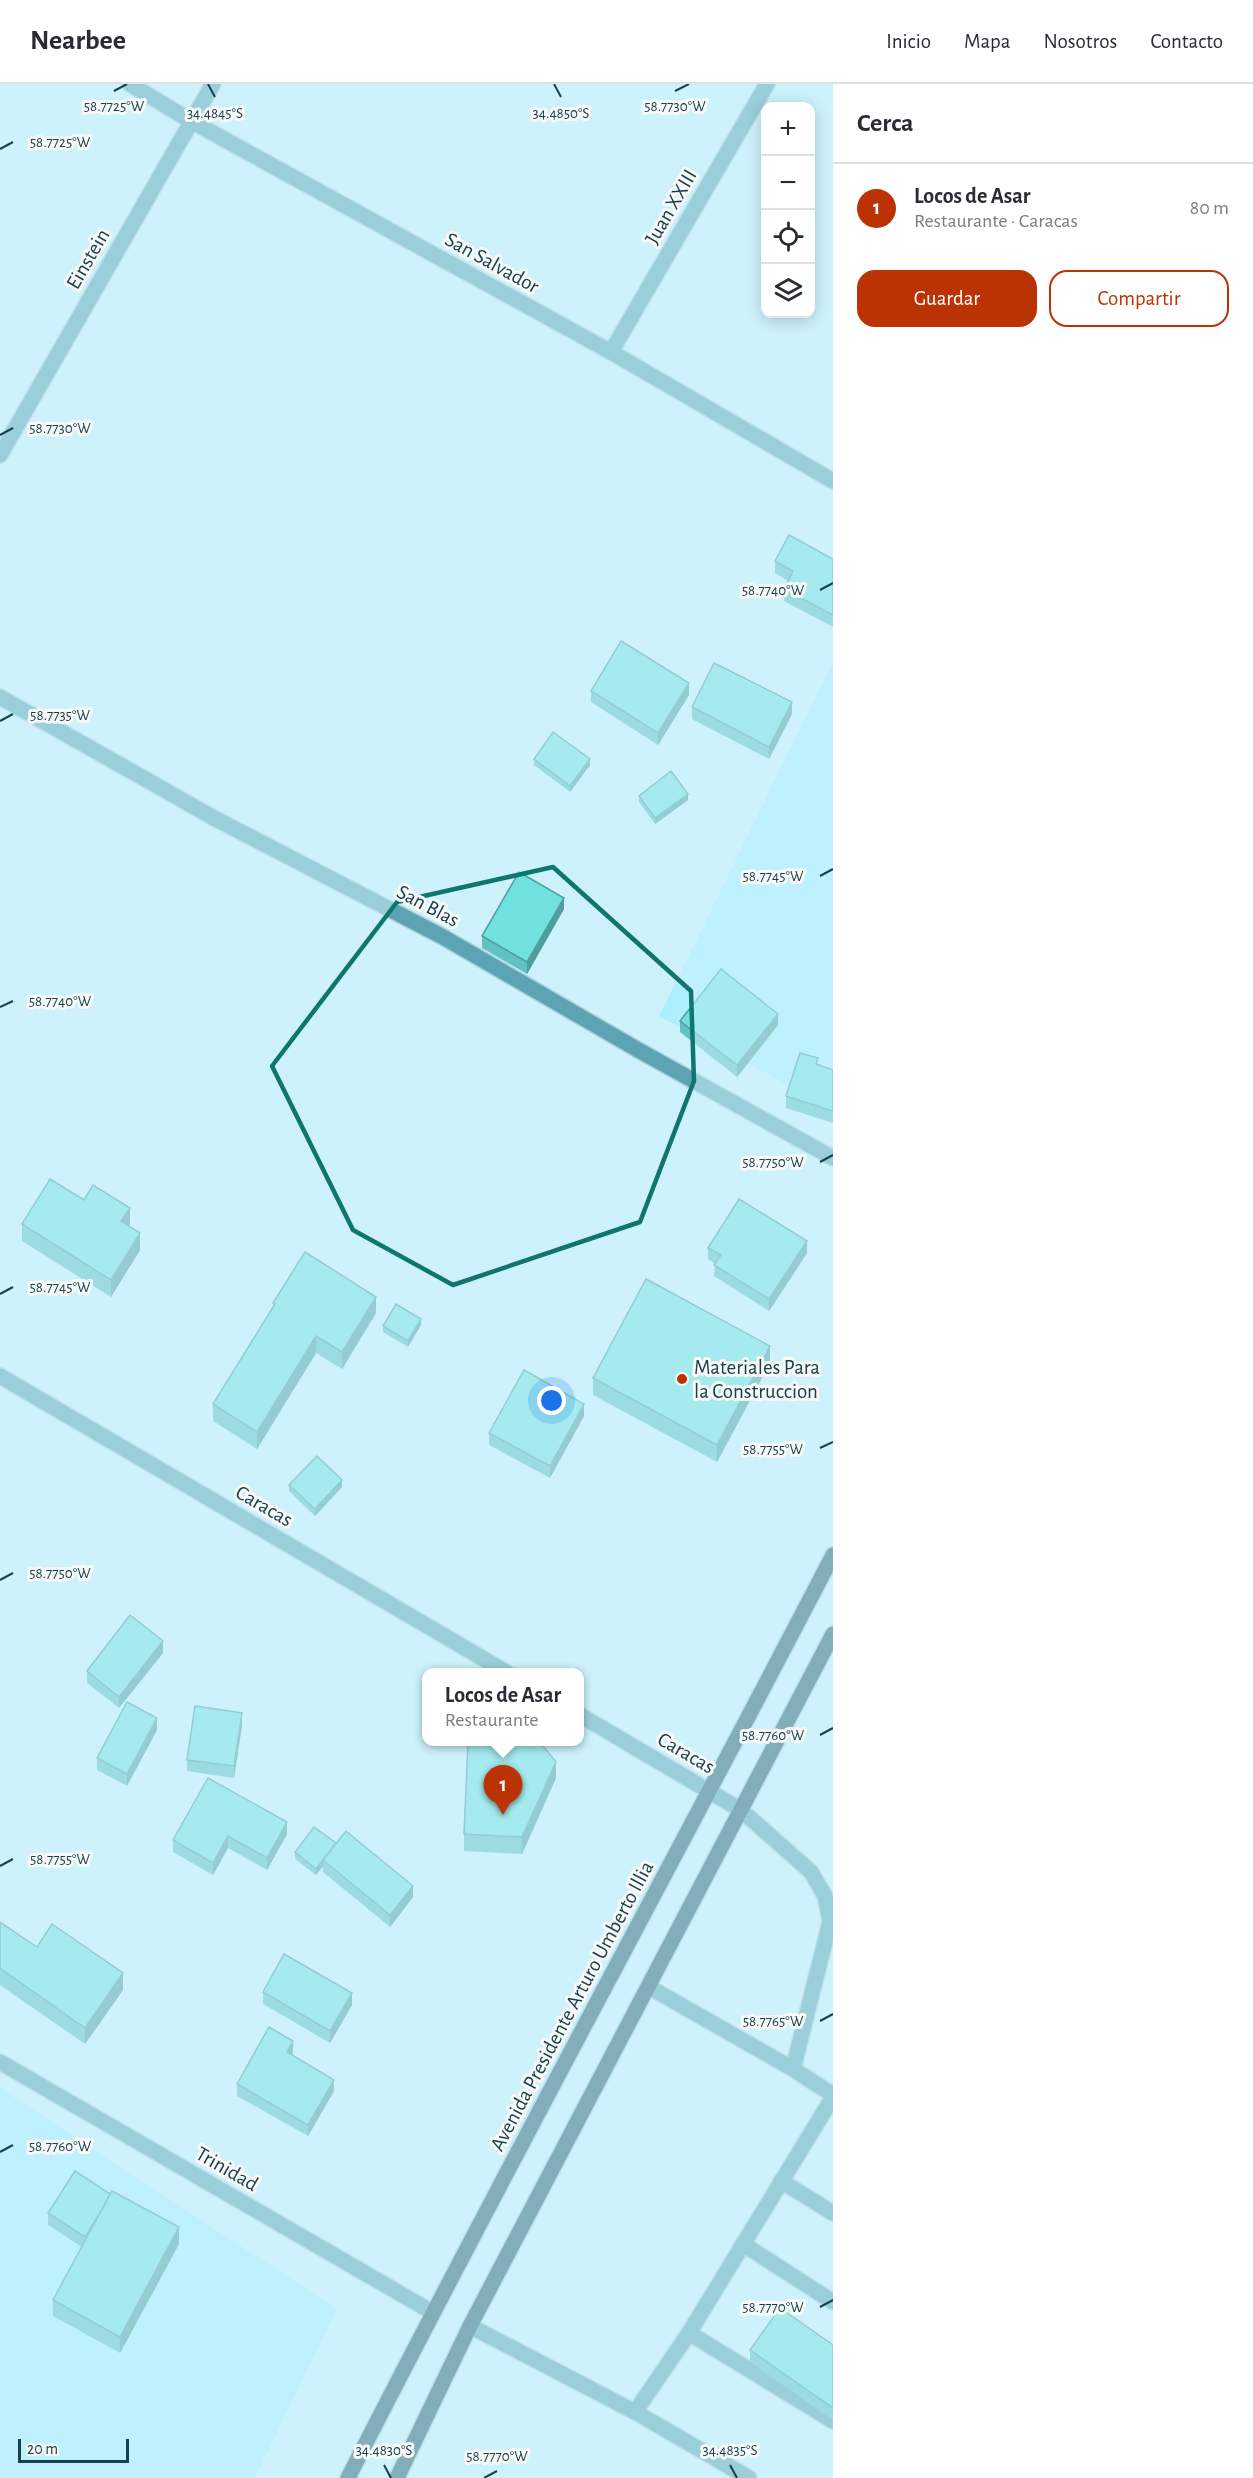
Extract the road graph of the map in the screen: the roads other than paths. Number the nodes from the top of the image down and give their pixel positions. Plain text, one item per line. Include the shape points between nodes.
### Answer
1 (130, 84) edge
2 (213, 84) edge
3 (767, 84) edge
4 (191, 121) junction
5 (611, 352) junction
6 (0, 455) edge
7 (833, 481) edge
8 (0, 697) edge
9 (833, 1158) edge
10 (0, 1376) edge
11 (833, 1555) edge
12 (833, 1634) edge
13 (500, 1668) edge
14 (584, 1718) edge
15 (710, 1792) junction
16 (741, 1810) junction
17 (649, 1987) junction
18 (0, 2062) edge
19 (793, 2069) junction
20 (833, 2096) edge
21 (781, 2181) junction
22 (833, 2213) edge
23 (743, 2244) junction
24 (833, 2302) edge
25 (432, 2312) junction
26 (470, 2326) junction
27 (689, 2333) junction
28 (635, 2412) junction
29 (833, 2421) edge
30 (348, 2478) edge
31 (397, 2478) edge
32 (749, 2478) edge

1 - 4 street, San Salvador
2 - 4 street, Einstein
3 - 5 street, Juan XXIII
4 - 5 street, San Salvador
4 - 6 street, Einstein
5 - 7 street, San Salvador
8 - 9 street, San Blas via 214,818 443,937
10 - 13 street, Caracas
11 - 15 main road, Avenida Presidente Arturo Umberto Illia
12 - 16 main road
14 - 15 street, Caracas
15 - 16 street, Caracas
15 - 25 main road, Avenida Presidente Arturo Umberto Illia
16 - 17 main road
16 - 19 street, Caracas via 811,1872 825,1896 830,1922
17 - 19 street
17 - 26 main road
18 - 25 street, Trinidad
19 - 20 street
20 - 21 street
21 - 22 street
21 - 23 street
23 - 24 street
23 - 27 street
25 - 30 main road, Avenida Presidente Arturo Umberto Illia
26 - 28 street
26 - 31 main road
27 - 28 street
27 - 29 street
28 - 32 street

